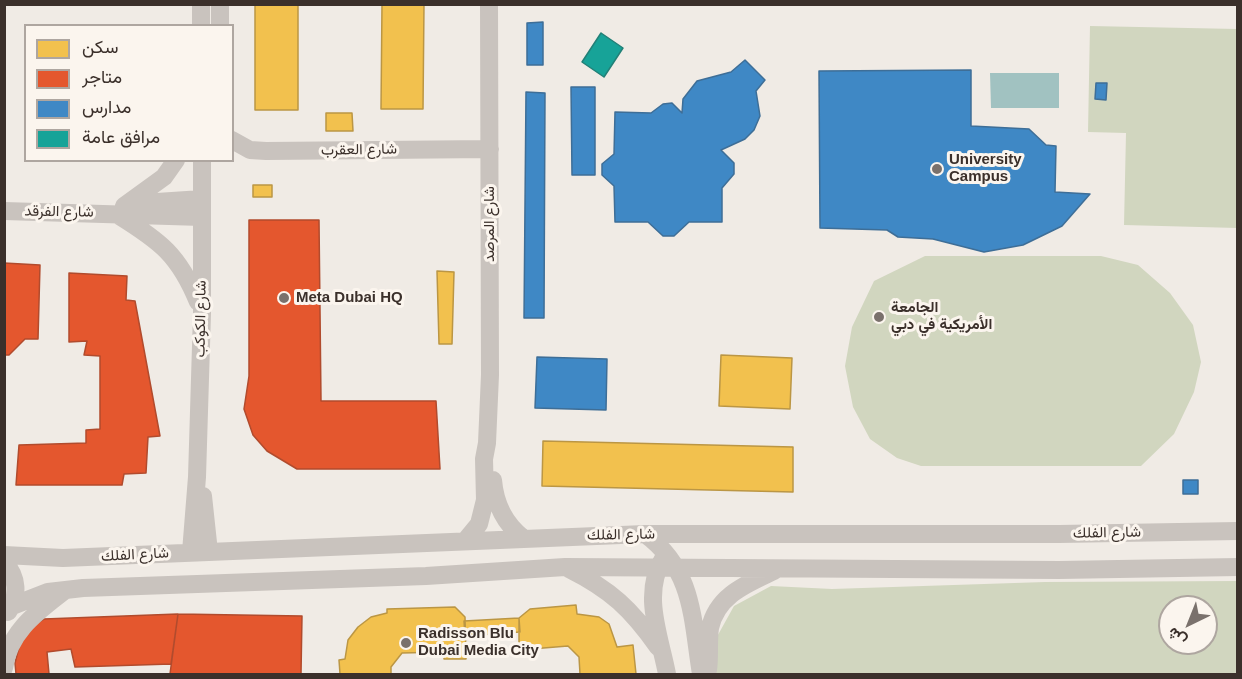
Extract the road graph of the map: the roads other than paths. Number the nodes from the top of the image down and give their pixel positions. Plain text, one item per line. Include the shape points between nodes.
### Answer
1 (201, 4) edge
2 (220, 4) edge
3 (489, 4) edge
4 (201, 24) edge
5 (220, 24) edge
6 (234, 141) edge
7 (490, 149) junction
8 (175, 162) edge
9 (202, 162) edge
10 (202, 208) junction
11 (4, 212) edge
12 (114, 213) junction
13 (202, 313) junction
14 (487, 443) junction
15 (1238, 531) edge
16 (645, 534) junction
17 (690, 534) junction
18 (523, 538) junction
19 (465, 541) junction
20 (200, 552) junction
21 (4, 555) edge
22 (4, 562) edge
23 (667, 562) junction
24 (565, 567) junction
25 (1238, 567) edge
26 (778, 569) junction
27 (65, 590) junction
28 (8, 611) edge
29 (664, 655) junction
30 (4, 668) edge
31 (667, 675) edge
32 (701, 675) edge
33 (707, 675) edge

1 - 4 street
2 - 5 street
3 - 7 street, شارع المرصد
6 - 7 street, شارع العقرب via 250,150 266,151
7 - 14 street, شارع المرصد
8 - 12 street, شارع الفرقد via 164,177
9 - 10 street, شارع الكوكب
10 - 12 street, شارع الفرقد
10 - 13 street, شارع الكوكب
11 - 12 street, شارع الفرقد
12 - 13 street, شارع الفرقد via 149,234 174,256
13 - 20 street, شارع الكوكب via 197,477 202,492
14 - 18 street, شارع المرصد via 492,453 498,505
14 - 19 street, شارع المرصد via 482,517
15 - 17 street, شارع الفلك
16 - 17 street, شارع الفلك
16 - 18 street, شارع الفلك
16 - 23 street
17 - 23 street
18 - 19 street, شارع الفلك
19 - 20 street, شارع الفلك
20 - 21 street, شارع الفلك via 49,559
22 - 28 street via 16,585
23 - 24 street, شارع الفلك
23 - 26 street, شارع الفلك
23 - 29 street via 653,584 652,602
23 - 32 street via 688,595
24 - 27 street, شارع الفلك via 416,577
24 - 29 street via 620,600
25 - 26 street, شارع الفلك
26 - 33 street via 731,594 718,609 710,628
27 - 28 street, شارع الفلك via 32,597
27 - 30 street via 23,625
29 - 31 street

